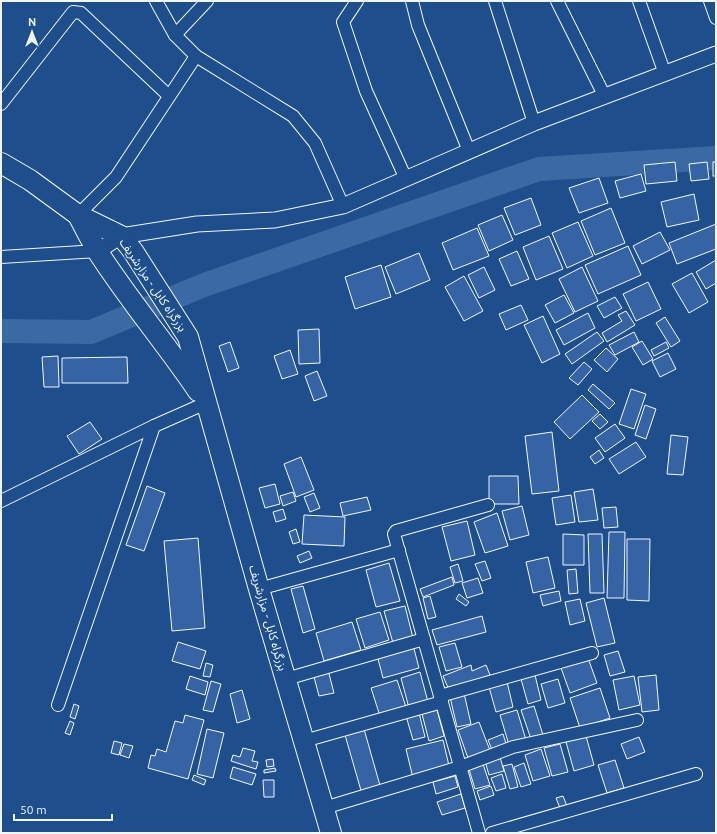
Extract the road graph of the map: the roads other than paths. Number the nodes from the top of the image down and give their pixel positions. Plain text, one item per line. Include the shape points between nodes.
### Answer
1 (156, 1) edge
2 (207, 1) edge
3 (357, 1) edge
4 (412, 1) edge
5 (495, 1) edge
6 (557, 1) edge
7 (639, 1) edge
8 (710, 1) edge
9 (716, 18) edge
10 (175, 35) junction
11 (716, 54) edge
12 (196, 56) junction
13 (665, 74) junction
14 (168, 96) junction
15 (605, 97) junction
16 (1, 104) edge
17 (534, 123) junction
18 (469, 151) junction
19 (1, 162) edge
20 (406, 179) junction
21 (343, 206) junction
22 (78, 215) junction
23 (127, 244) junction
24 (98, 252) junction
25 (1, 257) edge
26 (206, 403) junction
27 (154, 426) junction
28 (1, 501) edge
29 (488, 505) dead end
30 (398, 550) junction
31 (259, 589) junction
32 (424, 639) junction
33 (592, 653) dead end
34 (286, 679) junction
35 (441, 699) junction
36 (58, 705) dead end
37 (637, 720) dead end
38 (304, 741) junction
39 (460, 767) junction
40 (696, 774) dead end
41 (324, 808) junction
42 (332, 833) edge
43 (479, 833) edge
44 (492, 833) edge

1 - 10 street
2 - 10 street
3 - 20 street via 343,22 366,91
4 - 18 street via 418,25
5 - 17 street
6 - 15 street
7 - 13 street
8 - 9 street
10 - 12 street
11 - 13 street
12 - 14 street
12 - 21 street via 293,116 315,143
13 - 15 street
14 - 16 street via 77,11 73,12
14 - 22 street via 116,177
15 - 17 street
17 - 18 street
18 - 20 street
19 - 22 highway, بزرگراه کابل - مزارشریف
20 - 21 street
21 - 23 street via 276,220 196,224
22 - 23 highway, بزرگراه کابل - مزارشریف
22 - 24 highway, بزرگراه کابل - مزارشریف
23 - 24 street
23 - 26 highway, بزرگراه کابل - مزارشریف via 188,336
24 - 25 street
24 - 26 highway, بزرگراه کابل - مزارشریف
26 - 27 street
26 - 31 highway, بزرگراه کابل - مزارشریف
27 - 28 street
27 - 36 street
29 - 30 street via 396,531 394,534
30 - 31 street
30 - 32 street
31 - 34 highway, بزرگراه کابل - مزارشریف
32 - 34 street
32 - 35 street
33 - 35 street
34 - 38 highway, بزرگراه کابل - مزارشریف
35 - 38 street
35 - 39 street
37 - 39 street via 513,747
38 - 41 highway, بزرگراه کابل - مزارشریف
39 - 41 street
39 - 43 street
40 - 44 street
41 - 42 highway, بزرگراه کابل - مزارشریف

